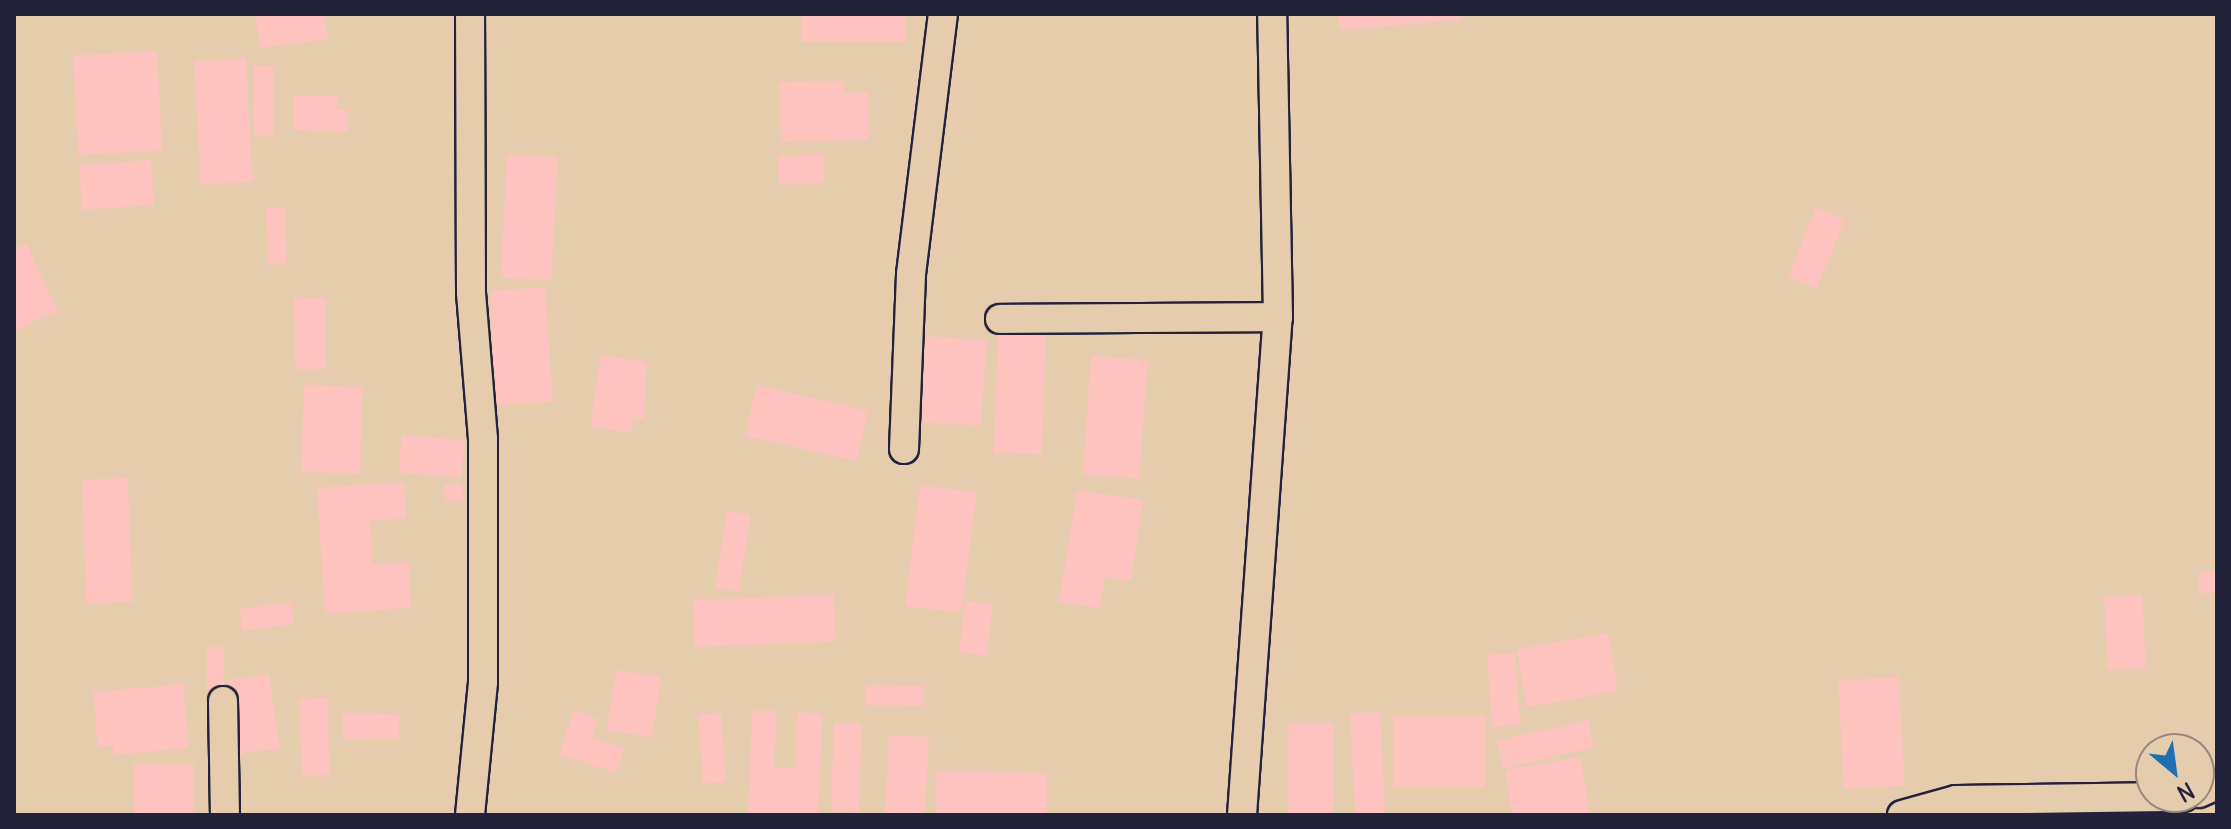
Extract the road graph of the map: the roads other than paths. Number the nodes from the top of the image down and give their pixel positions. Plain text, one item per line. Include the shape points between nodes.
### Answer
1 (470, 14) edge
2 (943, 14) edge
3 (1272, 14) edge
4 (1278, 317) junction
5 (1000, 319) dead end
6 (904, 449) dead end
7 (223, 701) dead end
8 (2135, 798) edge
9 (225, 815) edge
10 (470, 815) edge
11 (1242, 815) edge
12 (1902, 815) edge

1 - 10 street via 471,292 483,469 483,682
2 - 6 street via 911,274
3 - 4 street
4 - 5 street
4 - 11 street
7 - 9 street
8 - 12 street via 1956,800

